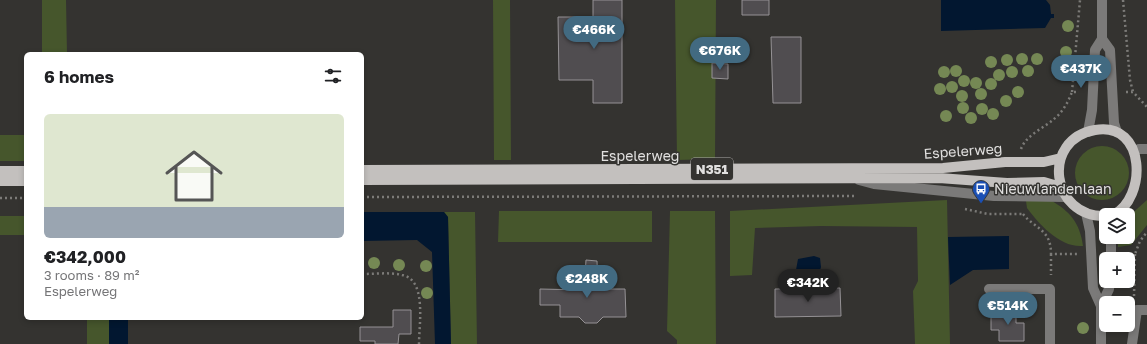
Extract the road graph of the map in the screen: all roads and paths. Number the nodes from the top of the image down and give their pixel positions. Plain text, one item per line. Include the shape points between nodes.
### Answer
1 (1080, 0) edge
2 (1102, 0) edge
3 (1123, 0) edge
4 (1102, 39) junction
5 (1072, 92) junction
6 (1086, 92) dead end
7 (1123, 92) dead end
8 (1133, 92) junction
9 (1147, 107) edge
10 (1088, 132) junction
11 (1117, 132) junction
12 (1143, 149) edge
13 (1021, 154) dead end
14 (1061, 158) junction
15 (1145, 160) edge
16 (364, 170) edge
17 (0, 171) edge
18 (24, 171) edge
19 (852, 178) junction
20 (364, 180) edge
21 (0, 181) edge
22 (24, 181) edge
23 (1061, 187) junction
24 (862, 196) dead end
25 (364, 197) edge
26 (1066, 197) junction
27 (0, 198) edge
28 (24, 198) edge
29 (963, 208) dead end
30 (1125, 208) edge
31 (1086, 213) junction
32 (1099, 214) edge
33 (1147, 232) edge
34 (1051, 254) junction
35 (1085, 254) dead end
36 (1135, 254) edge
37 (364, 274) edge
38 (1052, 280) dead end
39 (1134, 288) edge
40 (989, 289) dead end
41 (1134, 292) dead end
42 (1099, 302) edge
43 (1147, 310) edge
44 (1101, 332) edge
45 (420, 344) edge
46 (1050, 344) edge
47 (1101, 344) edge
48 (1132, 344) edge

1 - 5 path
2 - 4 street
3 - 8 path
4 - 10 street via 1095,50 1092,110
4 - 11 street via 1110,50 1114,123
5 - 6 path
5 - 13 path via 1061,112 1022,146
7 - 8 path
8 - 9 path
10 - 11 main road via 1102,129
10 - 14 main road via 1072,142
11 - 12 main road
12 - 15 main road
14 - 16 main road, Espelerweg / N351 via 1044,162 1005,162 943,168
14 - 23 main road
15 - 30 main road via 1146,178 1140,194
17 - 18 main road
19 - 20 main road, Espelerweg / N351
19 - 23 main road, Espelerweg / N351 via 958,178 1044,182
19 - 26 street, Espelerweg via 874,184 994,196
21 - 22 main road
23 - 26 main road
24 - 25 path
26 - 31 main road
27 - 28 path
29 - 34 path via 988,214 1023,214 1046,235
31 - 32 main road
31 - 42 street via 1090,231 1093,288
33 - 36 path via 1140,240
34 - 35 path
34 - 38 path
37 - 45 path via 404,275 415,282 419,293
39 - 41 path
40 - 46 street via 1050,289
43 - 48 street via 1136,310
44 - 47 street

